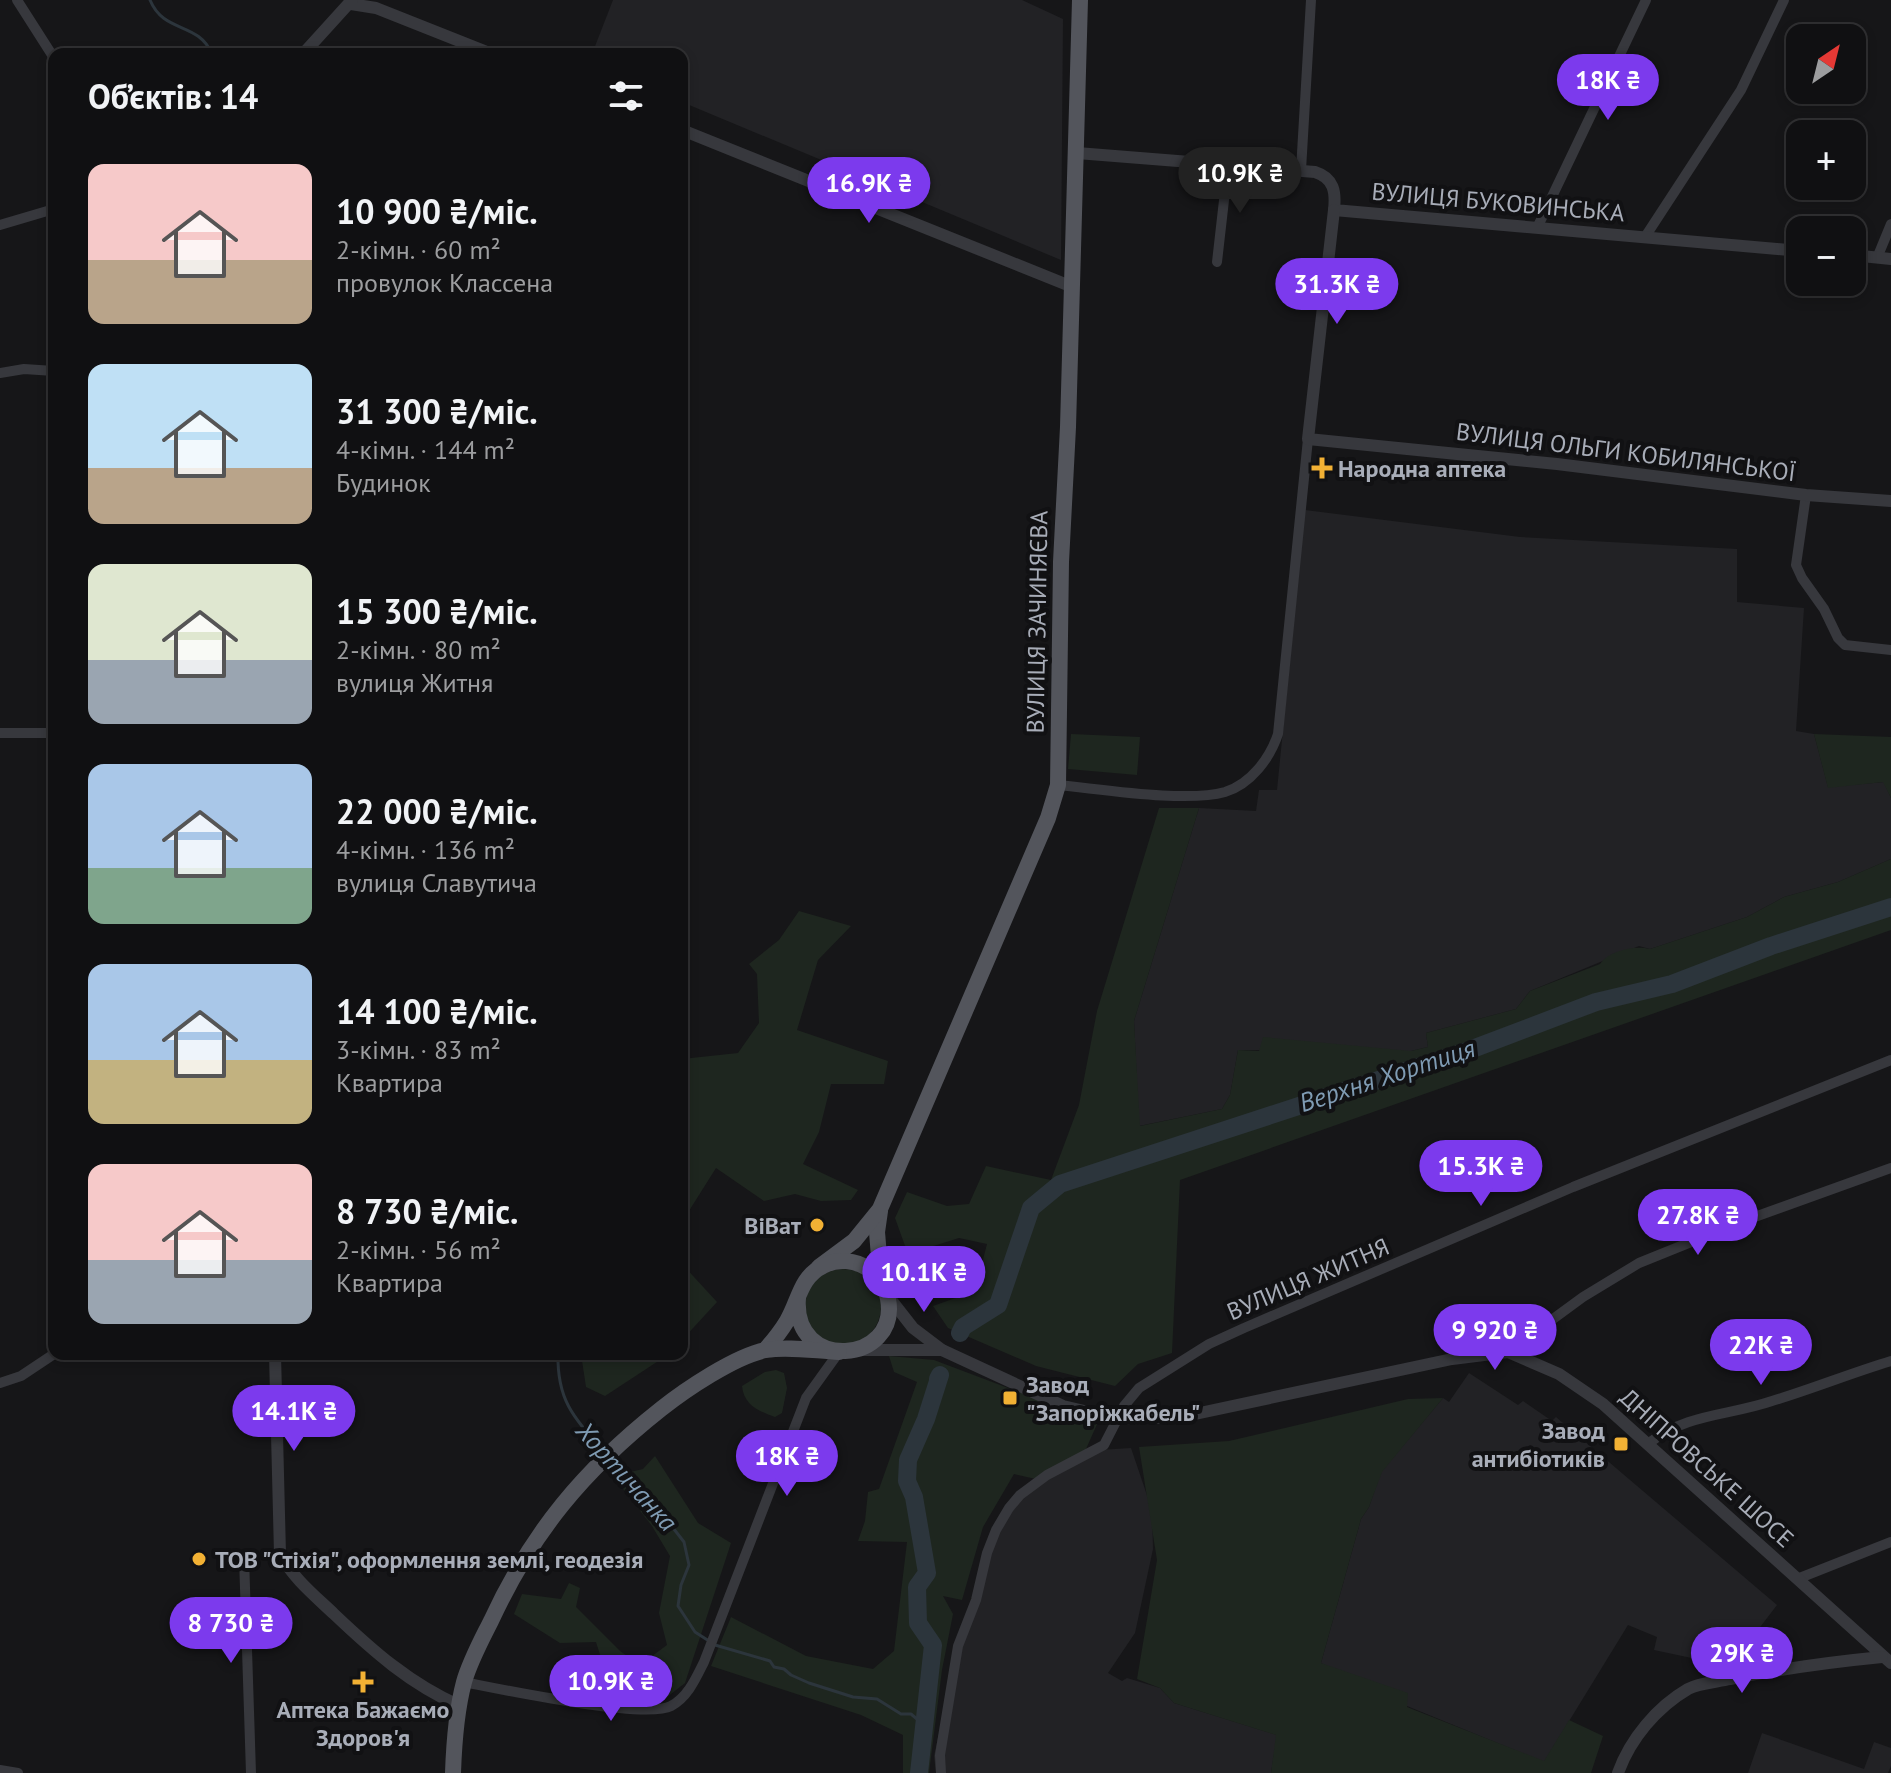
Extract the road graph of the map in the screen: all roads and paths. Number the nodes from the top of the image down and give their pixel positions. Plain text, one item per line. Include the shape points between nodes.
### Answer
1 (17, 0) edge
2 (1080, 0) edge
3 (1311, 0) edge
4 (1646, 0) edge
5 (1784, 0) edge
6 (352, 2) edge
7 (308, 48) edge
8 (477, 48) edge
9 (48, 49) edge
10 (688, 132) edge
11 (1077, 153) junction
12 (1228, 165) junction
13 (1301, 170) junction
14 (1334, 210) junction
15 (48, 211) edge
16 (1891, 224) edge
17 (0, 225) edge
18 (1537, 228) junction
19 (1645, 237) junction
20 (1786, 250) edge
21 (1866, 257) edge
22 (1877, 258) junction
23 (1891, 259) edge
24 (1217, 262) dead end
25 (1070, 286) junction
26 (48, 371) edge
27 (0, 373) edge
28 (1308, 439) junction
29 (1806, 495) junction
30 (1891, 501) edge
31 (1891, 650) edge
32 (0, 733) edge
33 (48, 733) edge
34 (1058, 785) junction
35 (1891, 1060) edge
36 (1891, 1168) edge
37 (880, 1209) junction
38 (819, 1267) junction
39 (885, 1289) junction
40 (798, 1298) junction
41 (765, 1350) junction
42 (858, 1350) junction
43 (942, 1350) junction
44 (839, 1352) junction
45 (1508, 1352) junction
46 (48, 1358) edge
47 (275, 1360) edge
48 (1891, 1361) edge
49 (0, 1383) edge
50 (1118, 1419) junction
51 (1649, 1443) junction
52 (1891, 1542) edge
53 (244, 1557) dead end
54 (1797, 1579) junction
55 (1888, 1658) edge
56 (464, 1682) junction
57 (460, 1706) junction
58 (0, 1770) edge
59 (18, 1773) edge
60 (251, 1773) edge
61 (453, 1773) edge
62 (941, 1773) edge
63 (1618, 1773) edge

1 - 9 street
2 - 11 main road, ВУЛИЦЯ ЗАЧИНЯЄВА
3 - 13 street
4 - 18 street
5 - 19 street via 1741,90
6 - 7 street
6 - 8 street
10 - 25 street
11 - 12 street, ВУЛИЦЯ БУКОВИНСЬКА
11 - 25 main road, ВУЛИЦЯ ЗАЧИНЯЄВА
12 - 13 street, ВУЛИЦЯ БУКОВИНСЬКА
12 - 24 street
13 - 14 street, ВУЛИЦЯ БУКОВИНСЬКА via 1326,177 1334,190
14 - 18 street, ВУЛИЦЯ БУКОВИНСЬКА
14 - 28 street
15 - 17 street
16 - 22 street
18 - 19 street, ВУЛИЦЯ БУКОВИНСЬКА
19 - 20 street, ВУЛИЦЯ БУКОВИНСЬКА
21 - 22 street
22 - 23 street
25 - 34 main road, ВУЛИЦЯ ЗАЧИНЯЄВА
26 - 27 street
28 - 29 street, ВУЛИЦЯ ОЛЬГИ КОБИЛЯНСЬКОЇ
28 - 34 street via 1278,734 1258,769 1226,792 1193,796
29 - 30 street, ВУЛИЦЯ ОЛЬГИ КОБИЛЯНСЬКОЇ
29 - 31 street via 1796,565 1802,578 1845,645
32 - 33 street
34 - 37 main road, ВУЛИЦЯ ЗАЧИНЯЄВА
35 - 50 street, ВУЛИЦЯ ЖИТНЯ via 1573,1187 1209,1344 1139,1388
36 - 45 street via 1639,1263
37 - 38 main road via 854,1241
37 - 39 main road via 877,1232
38 - 39 main road via 848,1261 867,1267
38 - 40 main road via 805,1280
39 - 42 main road via 885,1325
39 - 43 street via 913,1328
40 - 41 main road
40 - 44 main road via 807,1334
41 - 44 main road
41 - 56 main road via 687,1388 597,1464 519,1563
42 - 43 street
42 - 44 main road
43 - 50 street via 1063,1406
44 - 56 street via 806,1398 709,1650 689,1690 672,1705 662,1709 554,1699
45 - 50 street via 1452,1359 1181,1417
45 - 51 street, ДНІПРОВСЬКЕ ШОСЕ via 1584,1389
46 - 49 street
47 - 57 street via 280,1554 302,1584 377,1656 413,1683
48 - 51 street via 1770,1402 1682,1423
50 - 62 street, ВУЛИЦЯ ЖИТНЯ via 1107,1443 1020,1495 996,1530 958,1646
51 - 54 street, ДНІПРОВСЬКЕ ШОСЕ
52 - 54 street
53 - 60 street
54 - 55 street, ДНІПРОВСЬКЕ ШОСЕ
55 - 63 street via 1769,1671 1691,1687 1645,1726
56 - 57 main road
57 - 61 main road
58 - 59 street

